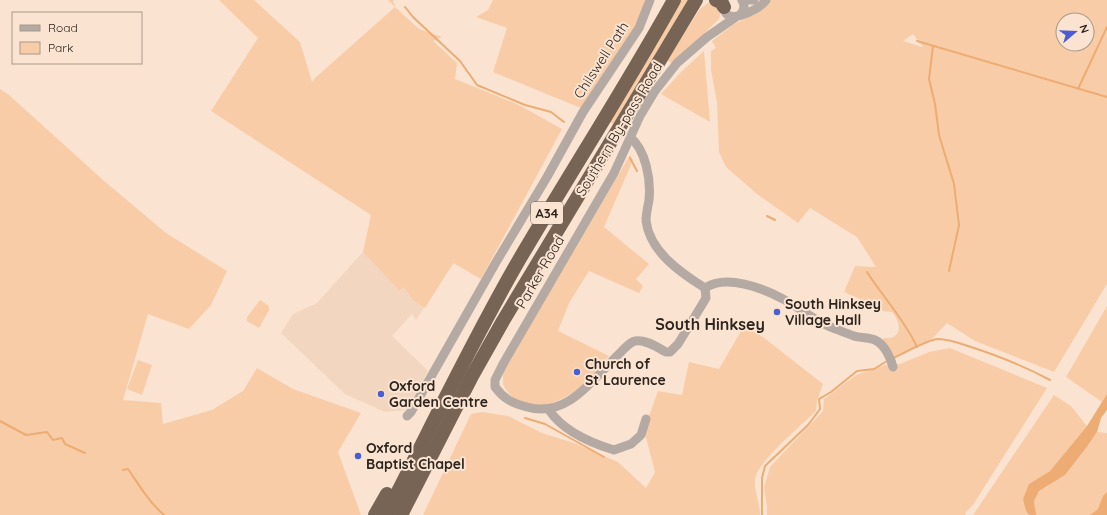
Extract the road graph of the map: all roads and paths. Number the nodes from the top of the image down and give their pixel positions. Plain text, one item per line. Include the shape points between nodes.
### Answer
1 (650, 0) edge
2 (696, 0) edge
3 (707, 0) edge
4 (742, 0) edge
5 (754, 0) edge
6 (766, 0) edge
7 (673, 1) edge
8 (723, 5) edge
9 (738, 16) junction
10 (707, 37) junction
11 (669, 45) junction
12 (630, 137) junction
13 (705, 288) junction
14 (891, 362) dead end
15 (549, 410) junction
16 (406, 416) dead end
17 (645, 422) dead end
18 (428, 430) junction
19 (425, 467) junction
20 (375, 515) edge
21 (386, 515) edge
22 (401, 515) edge
23 (405, 515) edge

1 - 16 street, Chilswell Path via 639,28 583,112 411,412
2 - 11 highway, Southern By-pass Road / A34
3 - 11 highway
4 - 5 street
4 - 9 street via 744,9
6 - 9 street, Parker Road via 758,8
7 - 18 highway, Southern By-pass Road / A34 via 519,260
8 - 9 street via 730,16
8 - 10 street, Parker Road via 721,21
9 - 10 street, Parker Road
10 - 12 street, Parker Road via 664,78
11 - 19 highway, Southern By-pass Road / A34 via 499,328
12 - 13 street via 646,163 649,198 646,221 652,237 660,253 687,277
12 - 15 street, Parker Road via 614,173 495,380 495,387 504,398 535,410
13 - 14 street via 713,283 726,282 765,291 784,299 826,325 854,336 875,340 884,348
13 - 15 street via 706,298 678,344 670,352 649,343 637,340 631,342 579,394 565,404
15 - 17 street via 564,426 588,440 614,450 631,444 641,435
18 - 20 highway
18 - 21 highway, A34
19 - 22 highway, A34
19 - 23 highway

